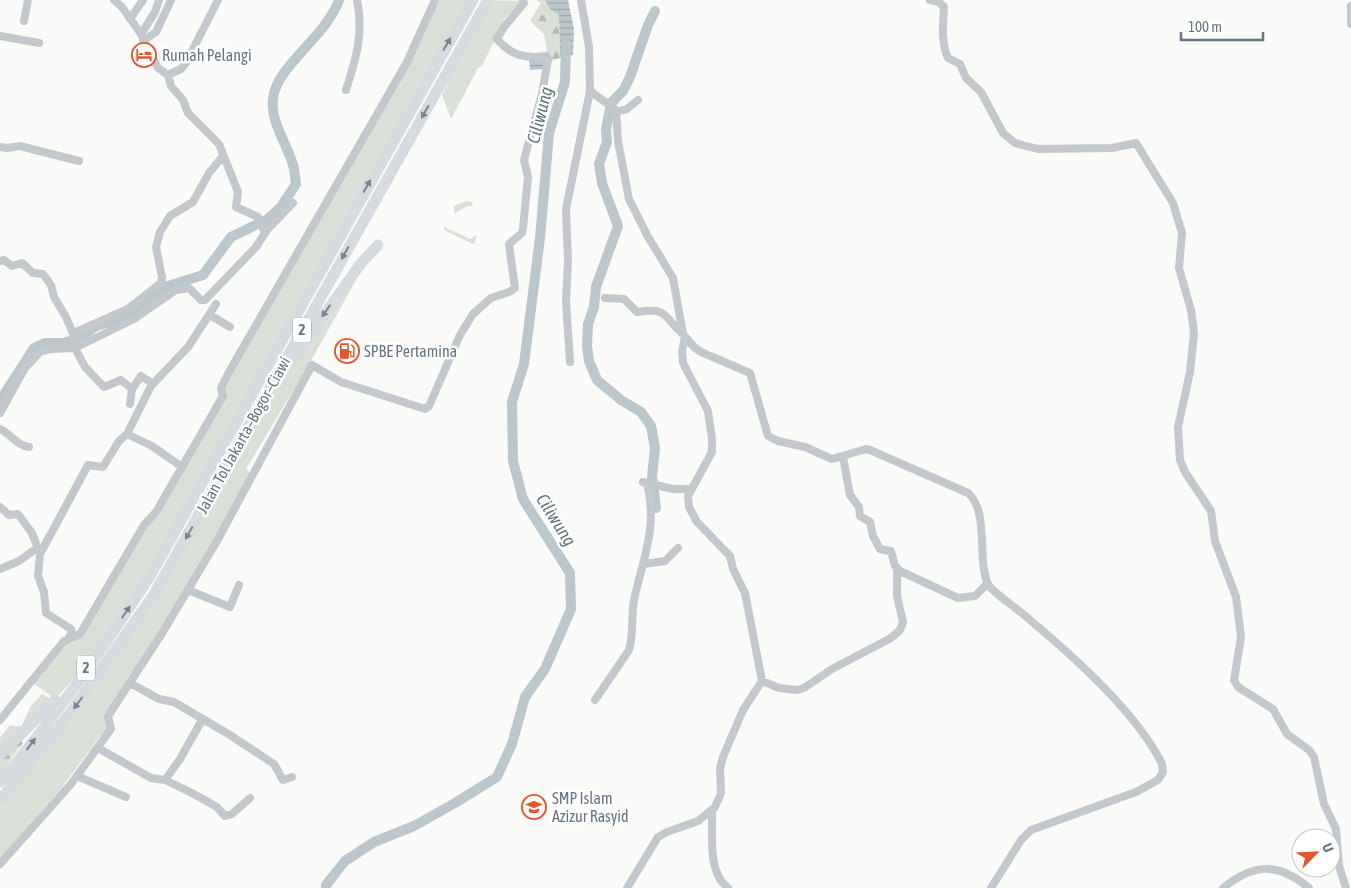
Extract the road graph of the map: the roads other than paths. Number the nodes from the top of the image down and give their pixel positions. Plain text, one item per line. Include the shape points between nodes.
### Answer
1 (28, 0) edge
2 (114, 0) edge
3 (142, 0) edge
4 (159, 0) edge
5 (171, 0) edge
6 (218, 0) edge
7 (357, 0) edge
8 (434, 0) edge
9 (473, 0) edge
10 (523, 0) edge
11 (582, 0) edge
12 (930, 0) edge
13 (486, 4) edge
14 (1351, 6) edge
15 (130, 20) junction
16 (24, 21) dead end
17 (1351, 24) edge
18 (0, 36) edge
19 (142, 37) junction
20 (38, 43) dead end
21 (168, 75) junction
22 (346, 90) dead end
23 (590, 91) junction
24 (442, 95) dead end
25 (638, 100) dead end
26 (615, 110) junction
27 (0, 147) edge
28 (223, 156) junction
29 (79, 161) dead end
30 (293, 203) dead end
31 (265, 230) junction
32 (378, 245) dead end
33 (0, 261) edge
34 (605, 298) dead end
35 (216, 304) dead end
36 (210, 314) junction
37 (230, 327) dead end
38 (684, 335) junction
39 (75, 341) junction
40 (570, 362) dead end
41 (153, 384) junction
42 (270, 388) junction
43 (132, 389) junction
44 (130, 404) dead end
45 (0, 413) edge
46 (0, 429) edge
47 (127, 434) junction
48 (29, 447) dead end
49 (843, 457) junction
50 (182, 467) junction
51 (691, 489) junction
52 (0, 507) edge
53 (678, 548) dead end
54 (39, 551) junction
55 (647, 564) junction
56 (897, 568) junction
57 (0, 569) edge
58 (987, 584) junction
59 (239, 585) dead end
60 (188, 590) junction
61 (69, 637) junction
62 (109, 637) junction
63 (762, 681) junction
64 (130, 683) junction
65 (595, 700) dead end
66 (0, 720) edge
67 (202, 720) junction
68 (98, 748) junction
69 (0, 755) edge
70 (77, 776) junction
71 (292, 777) dead end
72 (18, 779) junction
73 (165, 780) junction
74 (0, 782) edge
75 (126, 797) dead end
76 (250, 798) dead end
77 (0, 800) edge
78 (0, 805) edge
79 (712, 811) junction
80 (0, 864) edge
81 (627, 888) edge
82 (728, 888) edge
83 (991, 888) edge
84 (1223, 888) edge
85 (1309, 888) edge
86 (1346, 888) edge

1 - 16 street
2 - 15 street
3 - 15 street
4 - 19 street
5 - 19 street via 156,32
6 - 21 street via 186,63
7 - 22 street via 360,36
8 - 50 street via 406,62 230,372 222,388 223,396
62 -> 9 highway, Jalan Tol Jakarta–Bogor–Ciawi / 2 via 150,576
10 - 60 street via 497,39 515,55 546,56 548,59 524,160 528,177 523,228 509,244 514,288 491,298 473,314 425,409 341,382 312,365
11 - 23 street via 589,47
12 - 86 street via 940,2 944,7 944,41 948,58 960,64 966,78 979,89 1003,134 1015,143 1038,149 1112,148 1136,143 1173,203 1182,233 1179,268 1194,325 1190,372 1178,427 1180,460 1211,511 1215,541 1236,597 1241,637 1234,680 1238,687 1273,709 1287,734 1314,757 1324,804 1336,829 1339,866
13 - 24 highway
13 -> 42 highway, Jalan Tol Jakarta–Bogor–Ciawi / 2
14 - 17 street
15 - 19 street
18 - 20 street
19 - 21 street via 158,68
21 - 28 street via 188,113 217,141
23 - 26 street
23 - 40 street via 566,209
25 - 26 street via 627,109
26 - 38 street via 629,199 673,278
27 - 29 street via 17,145
28 - 31 street via 238,192 236,207 260,220
28 - 39 street via 193,202 170,216 160,232 156,247 161,283 124,311 76,332
30 - 31 street
31 - 39 street via 256,246 205,300 190,288 183,287 134,319
32 -> 42 highway via 362,262
33 - 39 street via 12,266 22,263 33,273 43,274
34 - 38 street via 624,299 637,312 657,310 666,314
35 - 36 street
36 - 37 street
36 - 41 street via 188,347
38 - 49 street via 700,352 750,373 768,436 805,447 830,459
38 - 51 street via 683,363 708,411 712,439 712,452
39 - 43 street via 85,366 104,387 120,380
39 - 45 street via 47,349 36,356
41 - 43 street via 141,376
41 - 47 street
42 -> 72 highway, Jalan Tol Jakarta–Bogor–Ciawi / 2 via 153,596 96,679
43 - 44 street
46 - 48 street via 20,445
47 - 50 street
47 - 54 street via 103,467 88,465
49 - 56 street via 850,495 859,506 860,516 870,522 877,546 891,551
49 - 58 street via 870,450 968,493 974,500 980,525
50 - 61 street via 80,634
51 - 55 street via 648,484 652,520
51 - 63 street via 688,501 693,517 730,556 745,593
52 - 54 street via 9,515 17,513 21,517 32,532
53 - 55 street via 665,562
54 - 57 street
54 - 61 street via 38,574 46,613 71,629
55 - 65 street via 634,600 629,650
56 - 58 street via 958,598 975,596
56 - 63 street via 897,596 903,622 896,634 801,689 779,688
58 - 83 street via 1053,640 1119,706 1150,744 1163,772 1158,780 1136,792 1031,830 1021,840
59 - 60 street via 230,607
60 - 64 street
61 - 66 street
62 - 69 highway via 41,715
74 -> 62 highway, Jalan Tol Jakarta–Bogor–Ciawi / 2
63 - 79 street via 743,710 724,755 720,768 721,793
64 - 67 street via 160,699 174,702
64 - 68 street via 109,715 111,729
67 - 71 street via 272,762 283,780
67 - 73 street
68 - 70 street
68 - 73 street via 151,778
70 - 75 street
70 - 80 street
72 - 77 highway, Jalan Tol Jakarta–Bogor–Ciawi / 2
72 - 78 highway
73 - 76 street via 211,804 226,816
79 - 81 street via 694,823 658,838
79 - 82 street via 716,869 720,881
84 - 85 street via 1249,871 1268,868 1292,875

